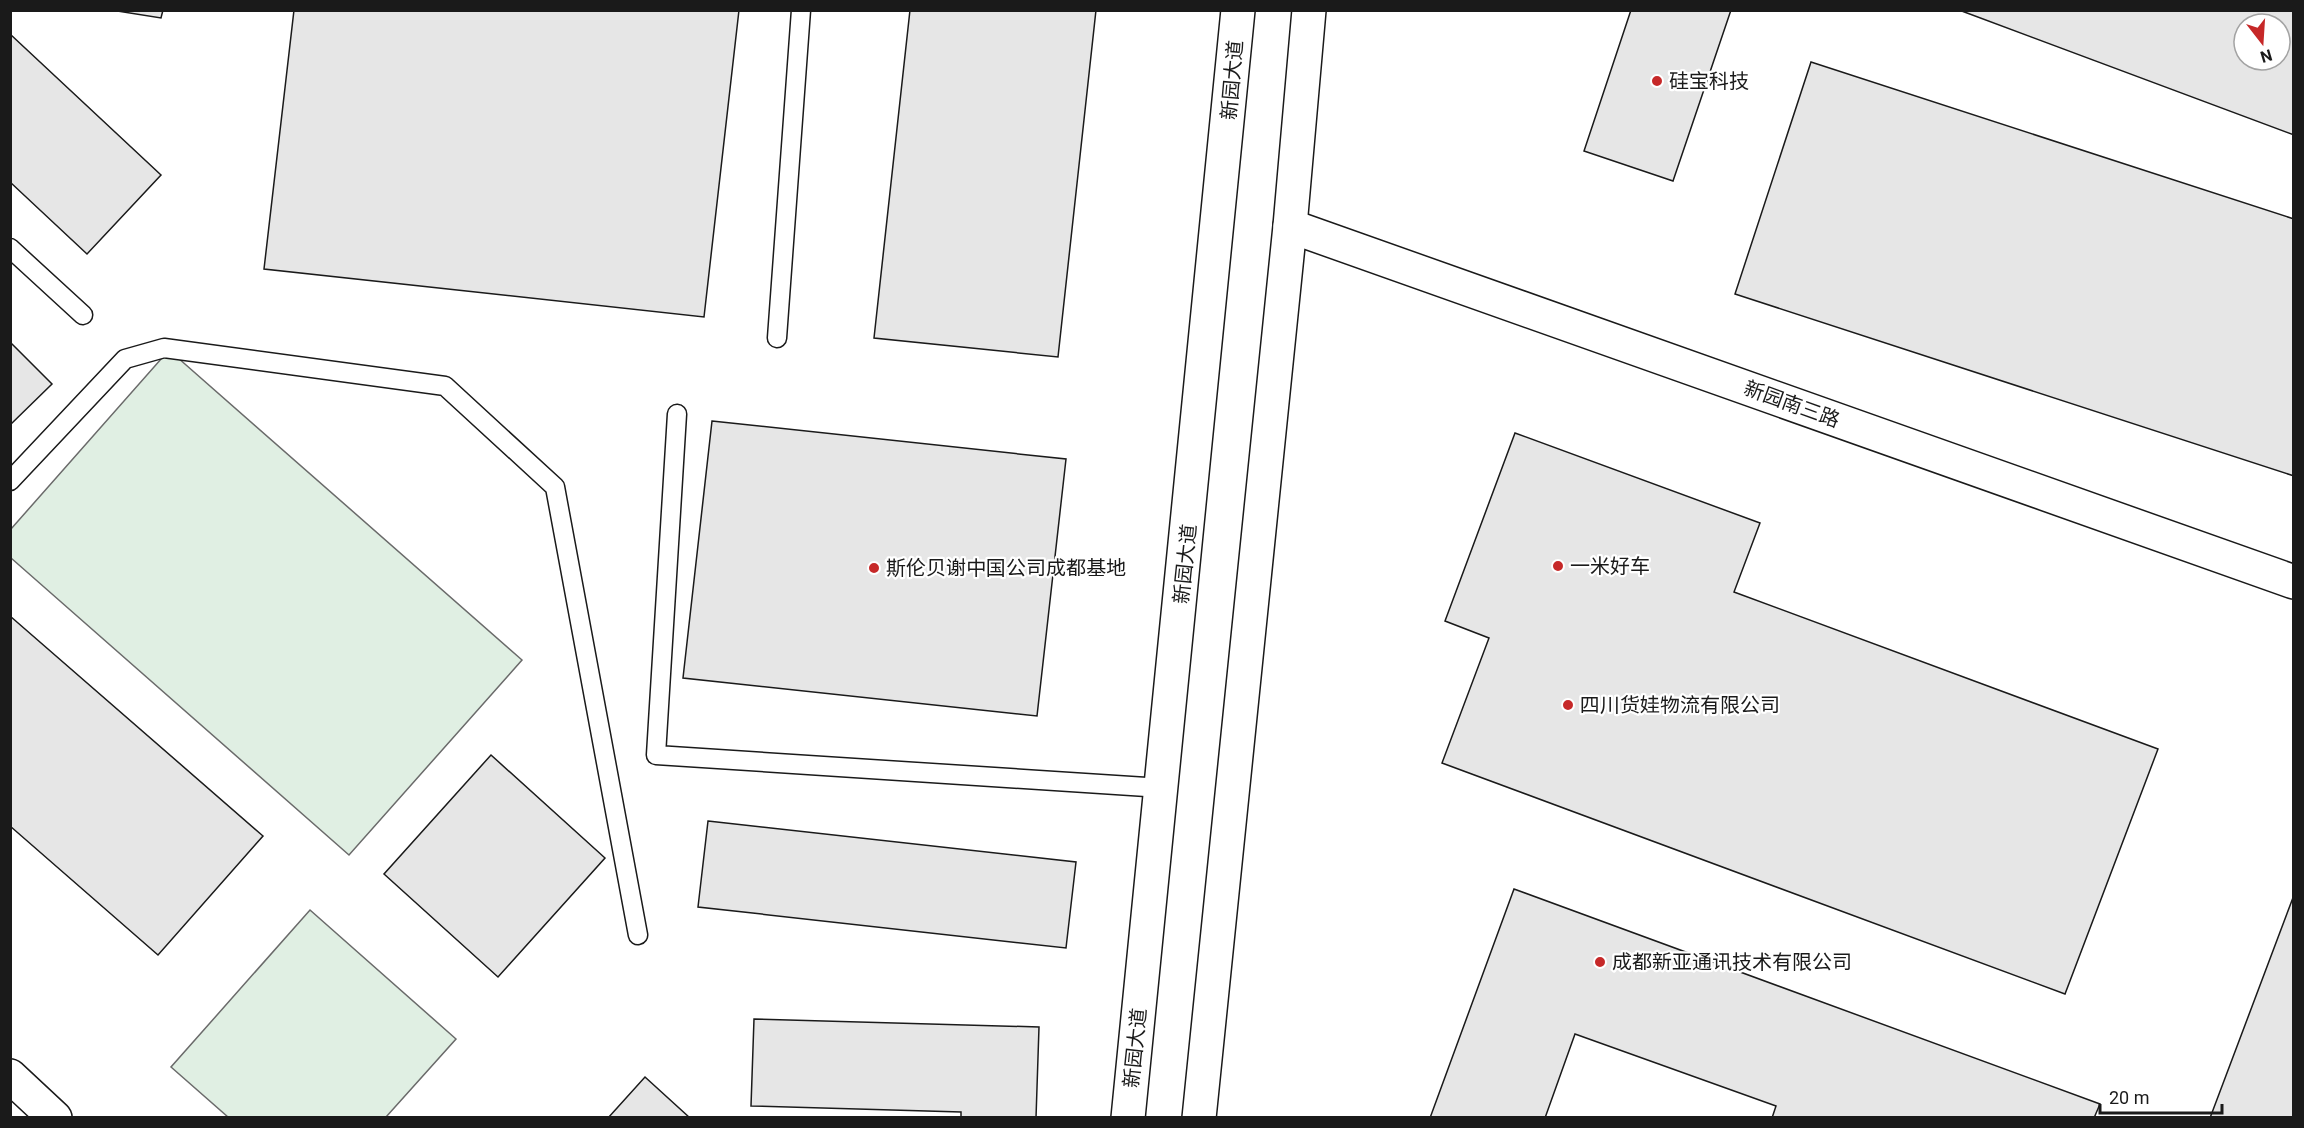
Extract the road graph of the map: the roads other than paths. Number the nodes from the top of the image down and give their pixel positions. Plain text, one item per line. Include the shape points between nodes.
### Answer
1 (801, 10) edge
2 (1239, 10) edge
3 (1309, 10) edge
4 (1290, 226) junction
5 (10, 248) edge
6 (83, 315) dead end
7 (777, 338) dead end
8 (677, 414) dead end
9 (10, 481) edge
10 (2294, 582) edge
11 (1162, 788) junction
12 (638, 935) dead end
13 (10, 1076) edge
14 (55, 1118) edge
15 (1128, 1118) edge
16 (1198, 1118) edge

1 - 7 lane
2 - 11 street, 新园大道
3 - 4 street
4 - 10 street, 新园南三路
4 - 16 street
5 - 6 lane
8 - 11 lane via 656,756
9 - 12 lane via 125,359 164,348 445,386 555,487
11 - 15 street, 新园大道
13 - 14 street

